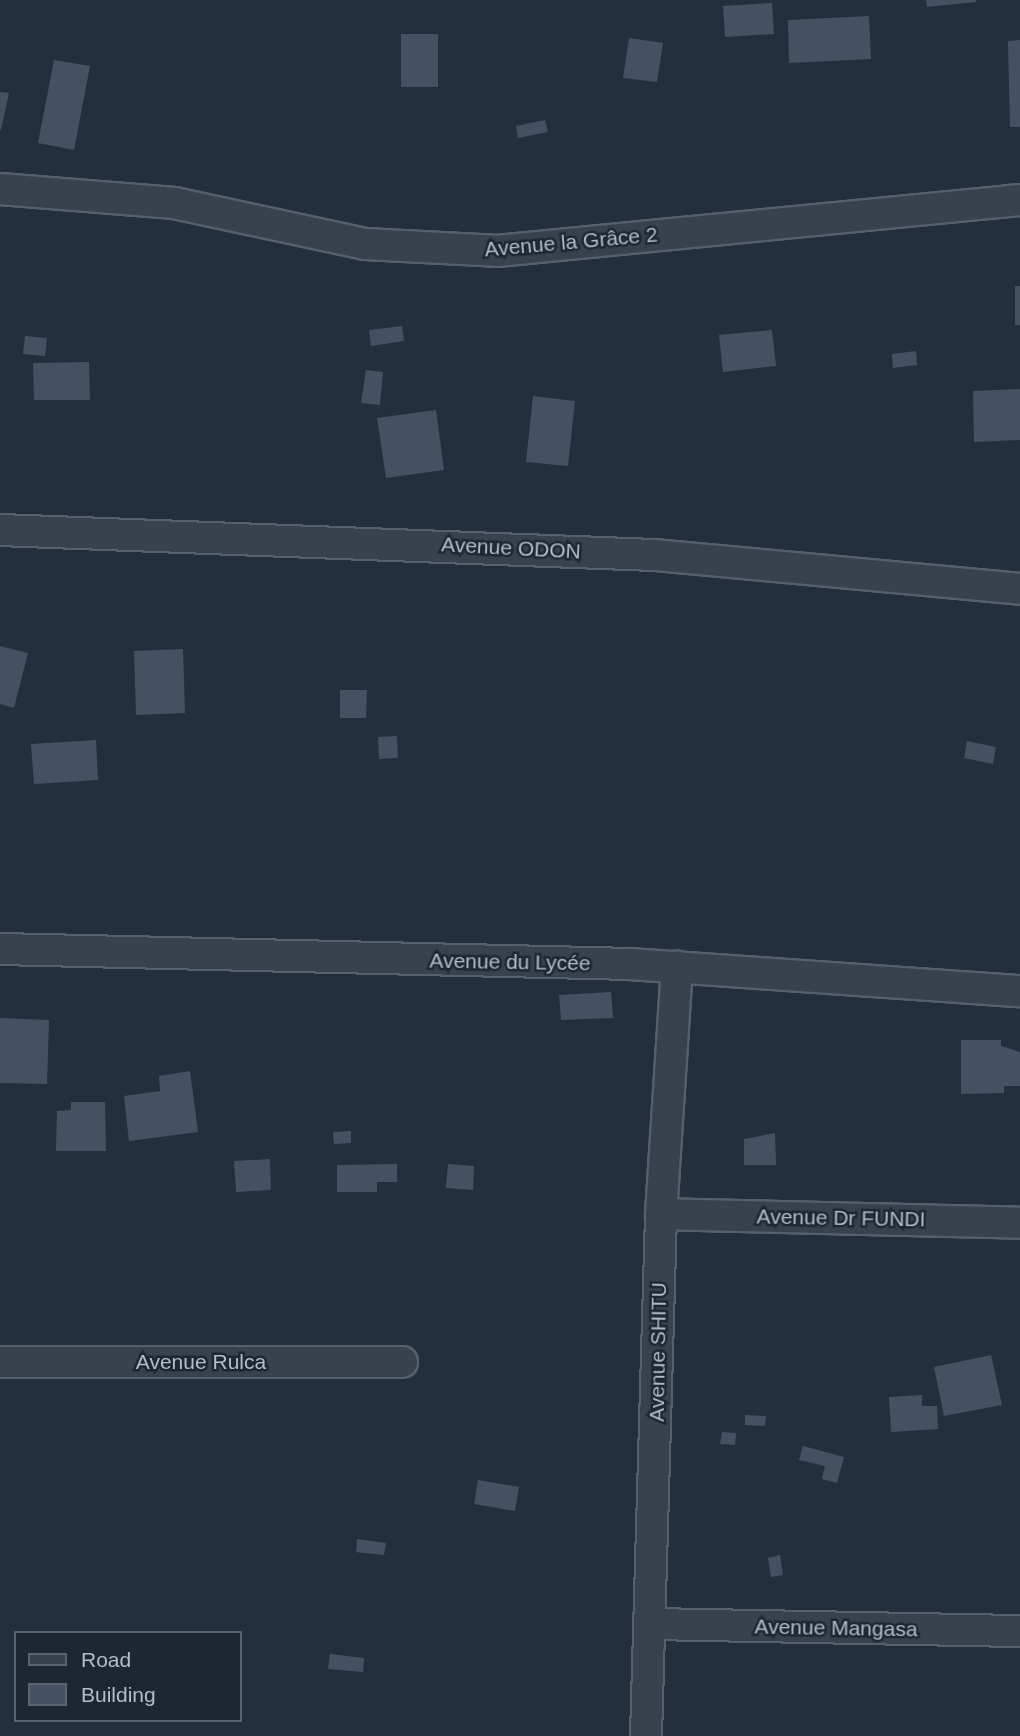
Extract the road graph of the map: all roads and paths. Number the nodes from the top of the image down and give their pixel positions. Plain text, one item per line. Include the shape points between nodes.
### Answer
1 (0, 190) edge
2 (1020, 200) edge
3 (0, 530) edge
4 (1020, 589) edge
5 (0, 949) edge
6 (677, 967) junction
7 (1020, 991) edge
8 (661, 1214) junction
9 (1020, 1223) edge
10 (0, 1362) edge
11 (402, 1362) dead end
12 (652, 1624) junction
13 (1020, 1631) edge
14 (646, 1736) edge

1 - 2 street, Avenue la Grâce 2 via 174,203 365,244 497,251
3 - 4 street, Avenue ODON via 655,555
5 - 6 street, Avenue du Lycée
6 - 7 street, Avenue du Lycée
6 - 8 street, Avenue SHITU
8 - 9 street, Avenue Dr FUNDI
8 - 12 street, Avenue SHITU
10 - 11 street, Avenue Rulca
12 - 13 street, Avenue Mangasa
12 - 14 street, Avenue SHITU

